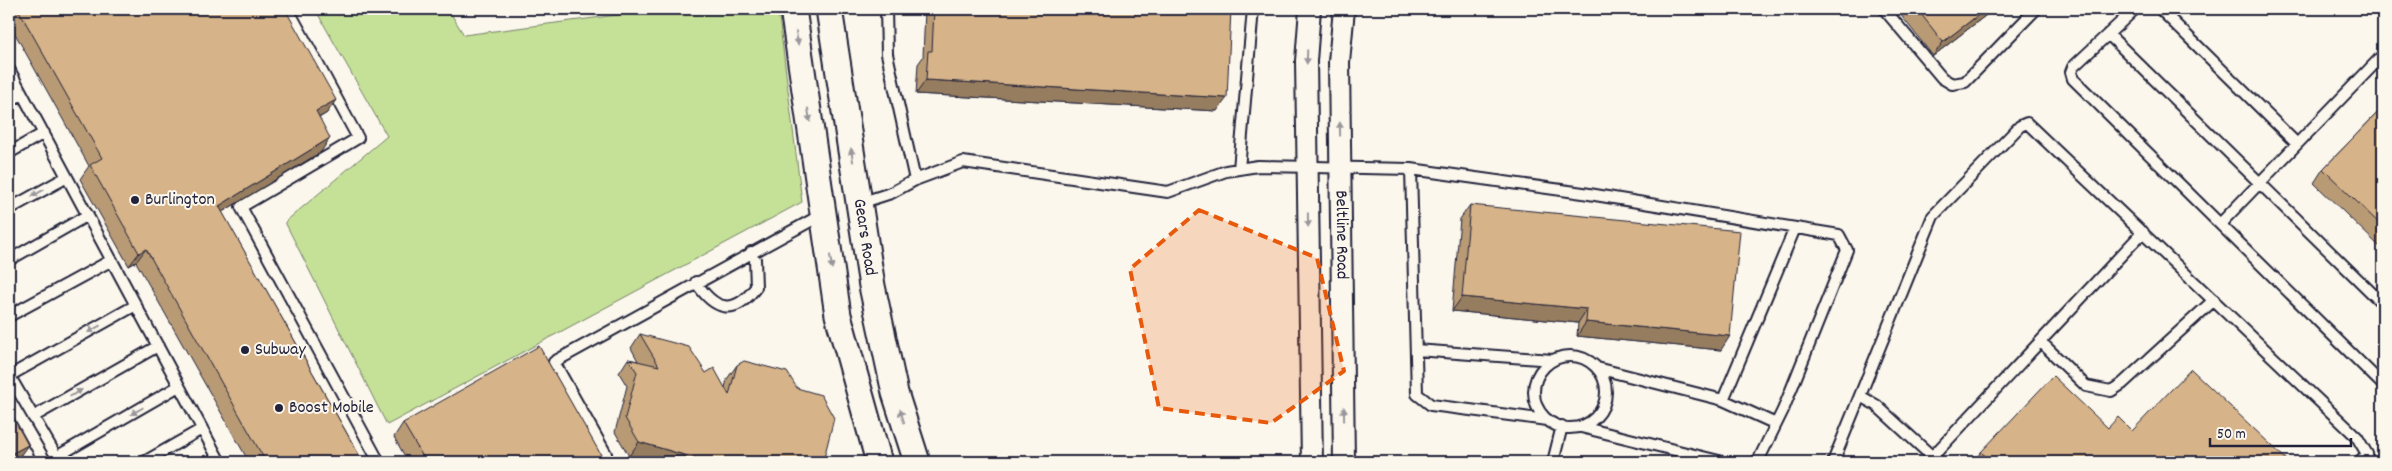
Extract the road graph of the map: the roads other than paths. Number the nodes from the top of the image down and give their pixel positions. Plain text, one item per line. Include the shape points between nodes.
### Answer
1 (288, 9) edge
2 (793, 9) edge
3 (829, 9) edge
4 (886, 9) edge
5 (1253, 9) edge
6 (1310, 9) edge
7 (1344, 9) edge
8 (1884, 9) edge
9 (2036, 9) edge
10 (2135, 9) edge
11 (2160, 9) edge
12 (2108, 34) junction
13 (2383, 56) edge
14 (9, 69) edge
15 (22, 94) junction
16 (9, 100) edge
17 (44, 133) junction
18 (2297, 144) junction
19 (9, 153) edge
20 (1308, 166) junction
21 (1341, 166) junction
22 (1239, 169) junction
23 (1411, 169) junction
24 (67, 176) junction
25 (915, 180) junction
26 (2260, 183) junction
27 (860, 203) junction
28 (9, 209) edge
29 (824, 213) junction
30 (88, 215) junction
31 (2220, 224) junction
32 (1795, 228) junction
33 (2143, 232) junction
34 (751, 252) junction
35 (9, 260) edge
36 (112, 260) junction
37 (696, 282) junction
38 (2214, 300) junction
39 (2383, 304) edge
40 (136, 305) junction
41 (9, 316) edge
42 (2041, 342) junction
43 (158, 346) junction
44 (1416, 350) junction
45 (1553, 360) junction
46 (1597, 368) junction
47 (9, 376) edge
48 (2383, 385) edge
49 (179, 386) junction
50 (1860, 396) junction
51 (1723, 400) junction
52 (33, 418) junction
53 (1547, 420) junction
54 (9, 422) edge
55 (1776, 424) junction
56 (1562, 426) junction
57 (1581, 426) junction
58 (202, 429) junction
59 (606, 454) dead end
60 (58, 460) edge
61 (1935, 460) edge
62 (31, 462) edge
63 (144, 462) edge
64 (220, 462) edge
65 (379, 462) edge
66 (879, 462) edge
67 (917, 462) edge
68 (1312, 462) edge
69 (1344, 462) edge
70 (1553, 462) edge
71 (1723, 462) edge
72 (1755, 462) edge
73 (1833, 462) edge
74 (2358, 462) edge

1 - 65 lane via 358,138 241,207
2 -> 29 street, Gears Road
27 -> 3 street, Gears Road
4 - 25 lane via 887,54
5 - 22 lane
6 -> 20 street, Beltline Road via 1306,61
21 -> 7 street, Beltline Road via 1339,62
8 - 9 lane via 1942,78 1952,84 1964,82
10 - 12 lane
11 - 18 lane
12 - 26 lane
12 - 31 lane via 2073,67 2070,72 2073,79
13 - 18 lane
14 - 15 lane
15 - 16 lane
15 - 17 lane
17 - 19 lane
17 - 24 lane
18 - 26 lane
20 - 21 lane
20 - 22 lane
20 -> 68 street, Beltline Road
21 - 23 lane
69 -> 21 street, Beltline Road
22 - 25 lane via 1168,192 963,162
23 - 32 lane
23 - 44 lane
24 -> 28 lane
24 - 30 lane
25 - 27 lane via 891,193
26 - 31 lane
26 - 39 lane
27 - 29 street
67 -> 27 street, Gears Road via 895,393 872,286
29 - 34 lane
29 -> 66 street, Gears Road via 838,315
30 - 35 lane
30 - 36 lane
31 - 48 lane
32 - 51 lane
32 - 55 lane via 1839,235 1846,250
33 - 38 lane
33 - 42 lane
33 - 50 lane via 2029,123 2023,124 1933,216
34 - 37 lane
34 - 37 lane via 755,260 756,287 740,303 722,307 713,304
36 - 40 lane
36 - 41 lane
37 - 59 lane via 554,362
38 - 42 lane via 2111,391 2086,386
38 - 74 lane via 2357,438 2367,454
40 - 43 lane
40 -> 47 lane
42 - 61 lane
43 - 49 lane
52 -> 43 lane
44 - 45 lane
44 - 53 lane via 1417,394 1431,405
45 - 46 lane via 1576,356
45 - 53 lane via 1537,376 1534,388 1539,411
46 - 51 lane
46 - 57 lane via 1606,390 1605,402 1591,421
47 - 52 lane
49 - 58 lane
49 -> 60 lane
50 - 61 lane via 1876,405
50 - 73 lane
51 - 55 lane
52 - 60 lane
53 - 56 lane
54 - 62 lane
55 - 72 lane
56 - 57 lane
56 - 70 lane
57 - 71 lane
58 - 63 lane
58 - 64 lane

